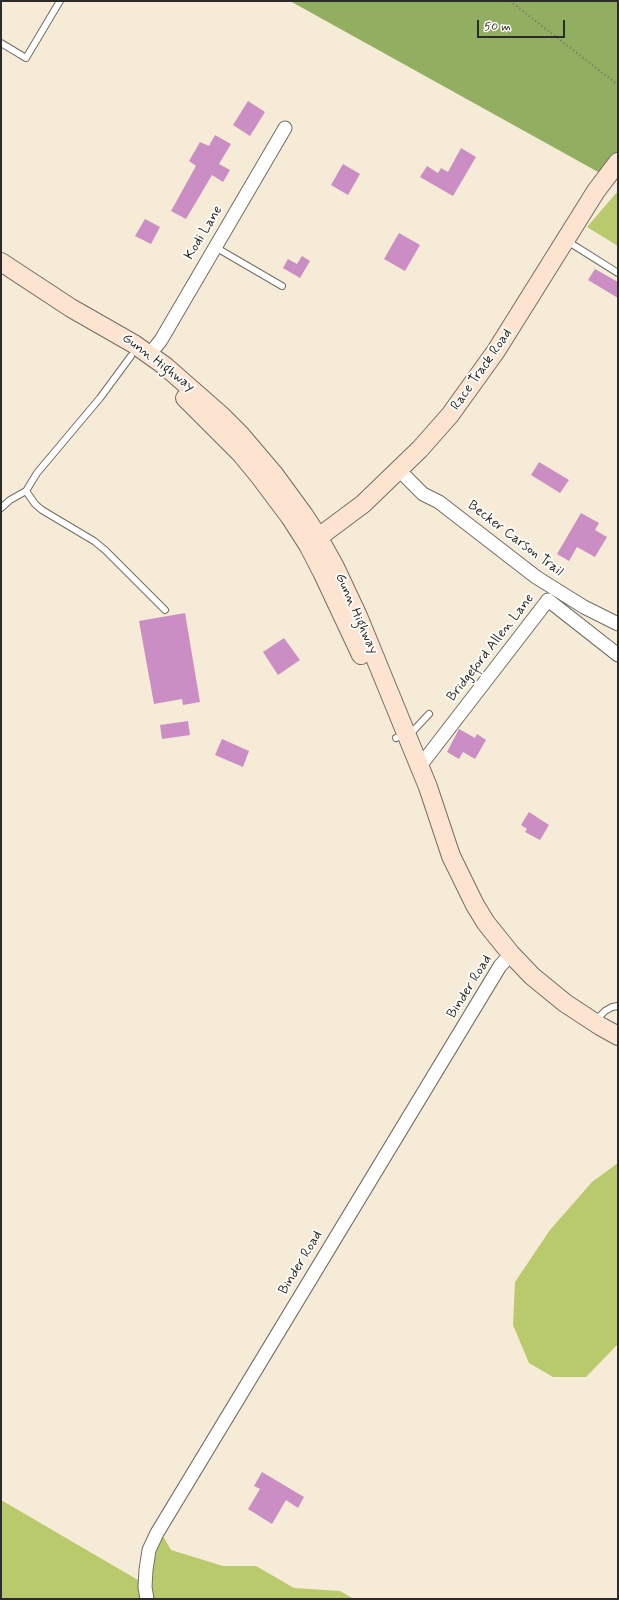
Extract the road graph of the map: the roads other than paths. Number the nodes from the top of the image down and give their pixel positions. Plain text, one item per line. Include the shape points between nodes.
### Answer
1 (60, 1) edge
2 (1, 43) edge
3 (285, 128) dead end
4 (618, 162) edge
5 (565, 240) junction
6 (215, 247) junction
7 (1, 262) edge
8 (618, 274) edge
9 (282, 286) dead end
10 (71, 308) junction
11 (150, 354) junction
12 (132, 356) junction
13 (399, 470) junction
14 (26, 491) junction
15 (1, 508) edge
16 (313, 542) junction
17 (165, 610) dead end
18 (618, 624) edge
19 (618, 654) edge
20 (429, 714) dead end
21 (401, 736) junction
22 (420, 766) junction
23 (451, 856) junction
24 (511, 954) junction
25 (618, 1006) edge
26 (594, 1022) junction
27 (618, 1036) edge
28 (148, 1599) edge

1 - 2 lane via 26,58
3 - 6 street, Kodi Lane
4 - 5 main road, Race Track Road
5 - 8 lane
5 - 13 main road, Race Track Road via 474,384 436,432
6 - 9 lane
6 - 11 street, Kodi Lane via 161,340
7 - 10 main road, Gunn Highway
10 - 11 main road, Gunn Highway
10 - 12 main road
11 - 16 main road, Gunn Highway via 199,394 240,434 287,492
12 - 14 lane via 37,473
12 - 16 main road via 178,392 241,454
13 - 16 main road, Race Track Road via 363,504
13 - 18 street, Becker Carson Trail via 423,494 439,502 536,577 584,607
14 - 15 lane
14 - 17 lane via 42,510 105,550
16 - 21 main road, Gunn Highway via 335,567 358,616
19 - 22 street, Bridgeford Allen Lane via 548,600
20 - 21 lane via 419,726
21 - 22 main road, Gunn Highway
21 - 23 main road via 429,814
22 - 23 main road, Gunn Highway
23 - 24 main road, Gunn Highway via 475,905
24 - 26 main road, Gunn Highway via 548,990
24 - 28 street, Binder Road via 500,966 157,1533 149,1550 146,1570 145,1587
25 - 26 lane via 605,1011
26 - 27 main road, Gunn Highway

